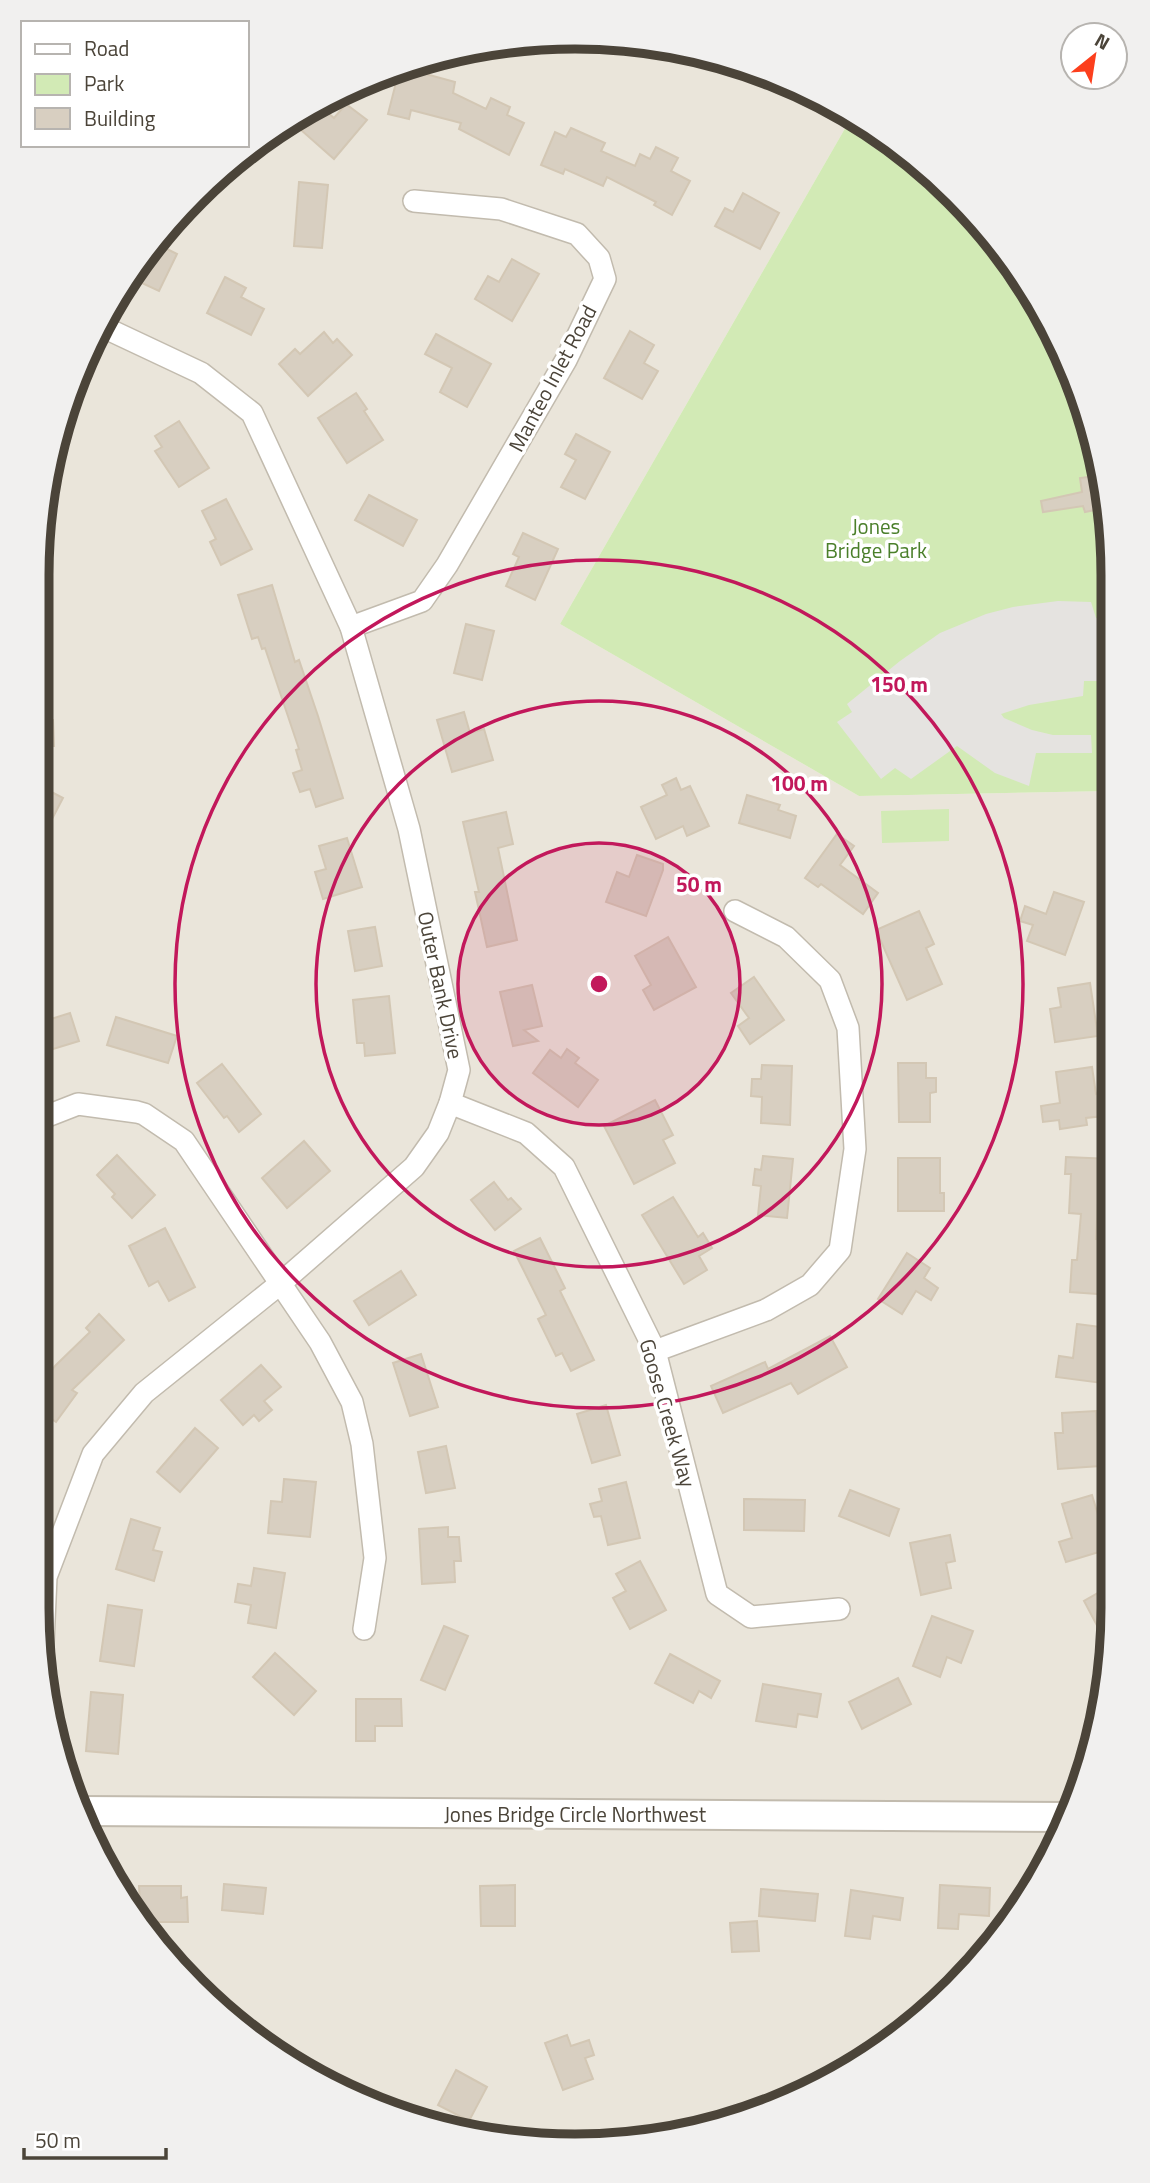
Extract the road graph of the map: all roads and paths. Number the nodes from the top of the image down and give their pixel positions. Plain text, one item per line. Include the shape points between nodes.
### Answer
1 (414, 201) dead end
2 (109, 330) edge
3 (351, 627) junction
4 (735, 911) dead end
5 (450, 1103) junction
6 (49, 1115) edge
7 (281, 1283) junction
8 (655, 1351) junction
9 (49, 1557) edge
10 (839, 1609) dead end
11 (363, 1629) dead end
12 (90, 1811) edge
13 (1058, 1817) edge

1 - 3 street, Manteo Inlet Road via 501,208 577,234 599,258 605,279 566,360 422,601
2 - 3 street, Outer Bank Drive via 201,373 252,413
3 - 5 street, Outer Bank Drive via 410,829 459,1070
4 - 8 street via 786,937 830,980 848,1028 855,1149 840,1250 810,1285 766,1310
5 - 7 street, Outer Bank Drive via 438,1133 414,1167
5 - 8 street, Goose Creek Way via 526,1133 564,1167
6 - 7 street via 78,1104 137,1112 184,1141
7 - 9 street, Outer Bank Drive via 144,1393 93,1454
7 - 11 street via 352,1402 362,1444 375,1558
8 - 10 street, Goose Creek Way via 717,1594 751,1617
12 - 13 street, Jones Bridge Circle Northwest

